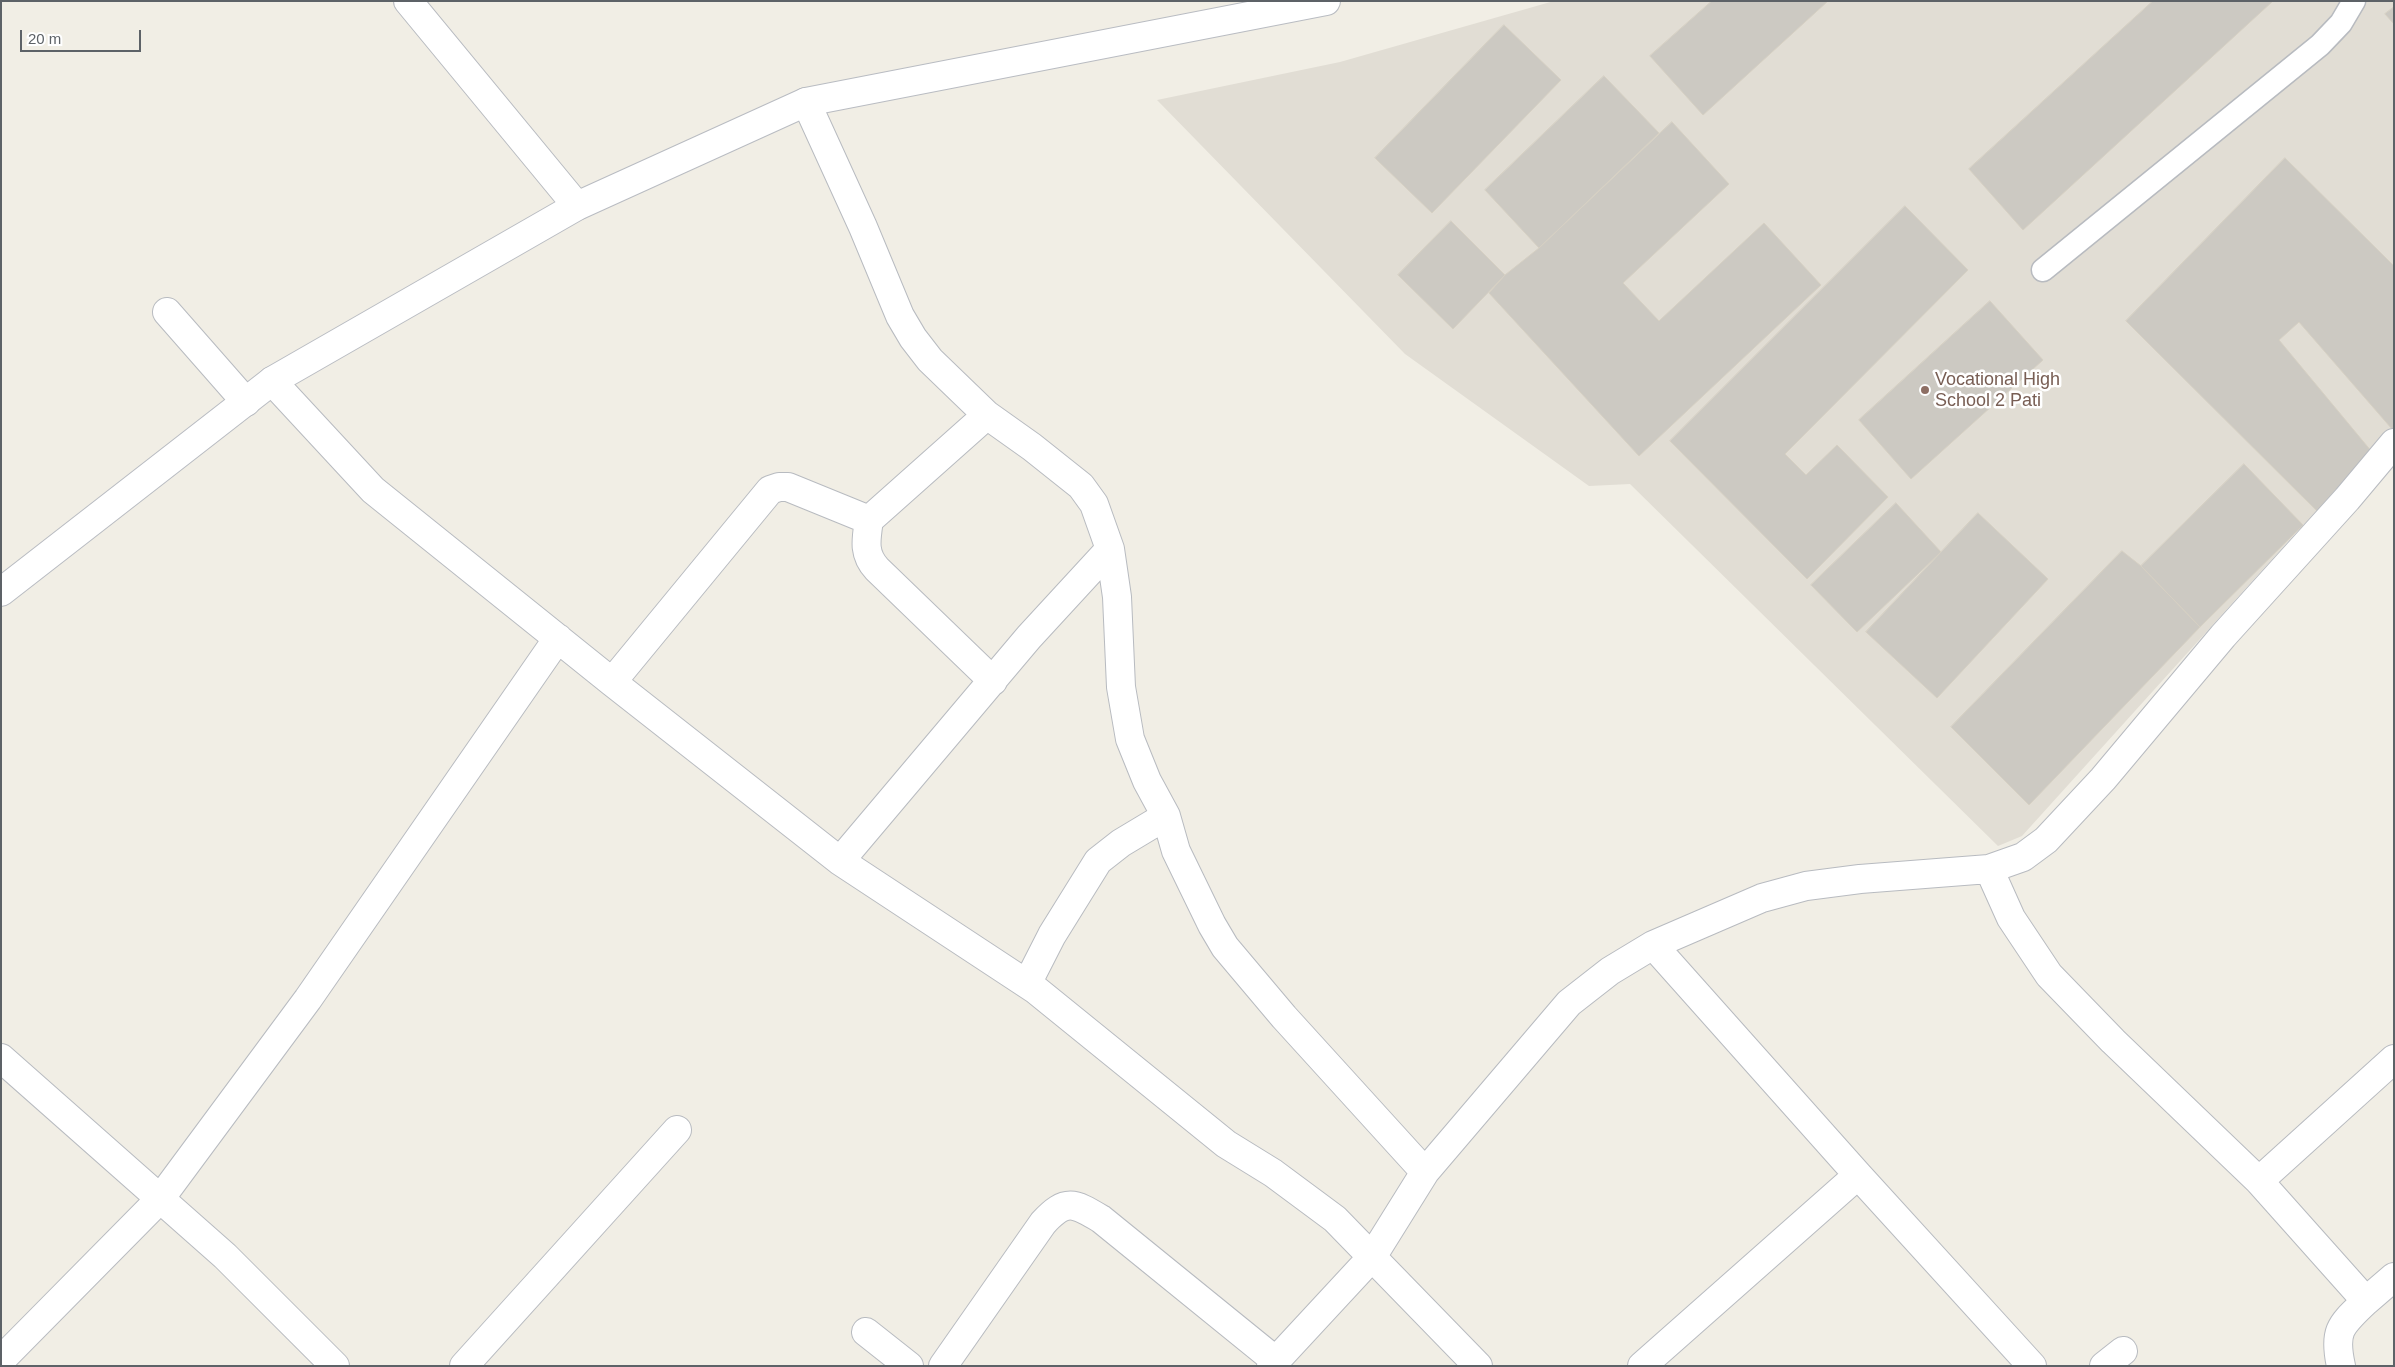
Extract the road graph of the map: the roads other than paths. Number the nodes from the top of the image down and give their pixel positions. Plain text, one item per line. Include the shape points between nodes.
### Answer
1 (408, 1) edge
2 (1326, 1) edge
3 (2354, 1) edge
4 (806, 102) junction
5 (577, 206) junction
6 (2043, 270) dead end
7 (168, 312) dead end
8 (272, 381) junction
9 (246, 402) junction
10 (987, 415) junction
11 (2394, 443) edge
12 (869, 520) junction
13 (1110, 549) junction
14 (1, 592) edge
15 (558, 638) junction
16 (993, 681) junction
17 (612, 682) junction
18 (1166, 816) junction
19 (840, 861) junction
20 (1989, 869) junction
21 (1653, 945) junction
22 (1027, 984) junction
23 (1, 1058) edge
24 (2394, 1059) edge
25 (677, 1130) dead end
26 (1425, 1172) junction
27 (1858, 1176) junction
28 (2259, 1181) junction
29 (160, 1199) junction
30 (1372, 1257) junction
31 (2394, 1277) edge
32 (2366, 1300) junction
33 (866, 1332) dead end
34 (1, 1360) edge
35 (1273, 1363) edge
36 (335, 1366) edge
37 (464, 1366) edge
38 (909, 1366) edge
39 (943, 1366) edge
40 (1478, 1366) edge
41 (1642, 1366) edge
42 (2032, 1366) edge
43 (2341, 1366) edge

1 - 5 street
2 - 4 street
3 - 6 lane via 2341,23 2320,45
4 - 5 street
4 - 10 street via 900,316 930,360
5 - 8 street
7 - 9 street
8 - 9 street
8 - 15 street via 373,490
9 - 14 street
10 - 12 street
10 - 13 street via 1081,486 1094,504
11 - 20 street via 2348,499 2223,636 2103,779 2046,840 2023,857
12 - 16 street via 866,550 870,561
12 - 17 street via 788,488 770,490
13 - 16 street
13 - 18 street via 1117,596 1120,687 1130,739
15 - 17 street
15 - 29 street via 308,999
16 - 19 street
17 - 19 street
18 - 22 street via 1098,861 1052,935
18 - 26 street via 1176,851 1202,908 1225,947
19 - 22 street
20 - 21 street via 1806,886 1762,898
20 - 28 street via 2011,918 2049,975 2112,1041
21 - 26 street via 1569,1003
21 - 27 street
22 - 30 street via 1226,1144 1273,1173 1335,1219
23 - 29 street
24 - 28 street
25 - 37 street
26 - 30 street
27 - 41 street
27 - 42 street
28 - 32 street
29 - 34 street
29 - 36 street via 225,1256
30 - 35 street
30 - 40 street
31 - 32 street
32 - 43 street via 2340,1330 2336,1344
33 - 38 street
35 - 39 street via 1101,1219 1078,1206 1066,1204 1043,1223

